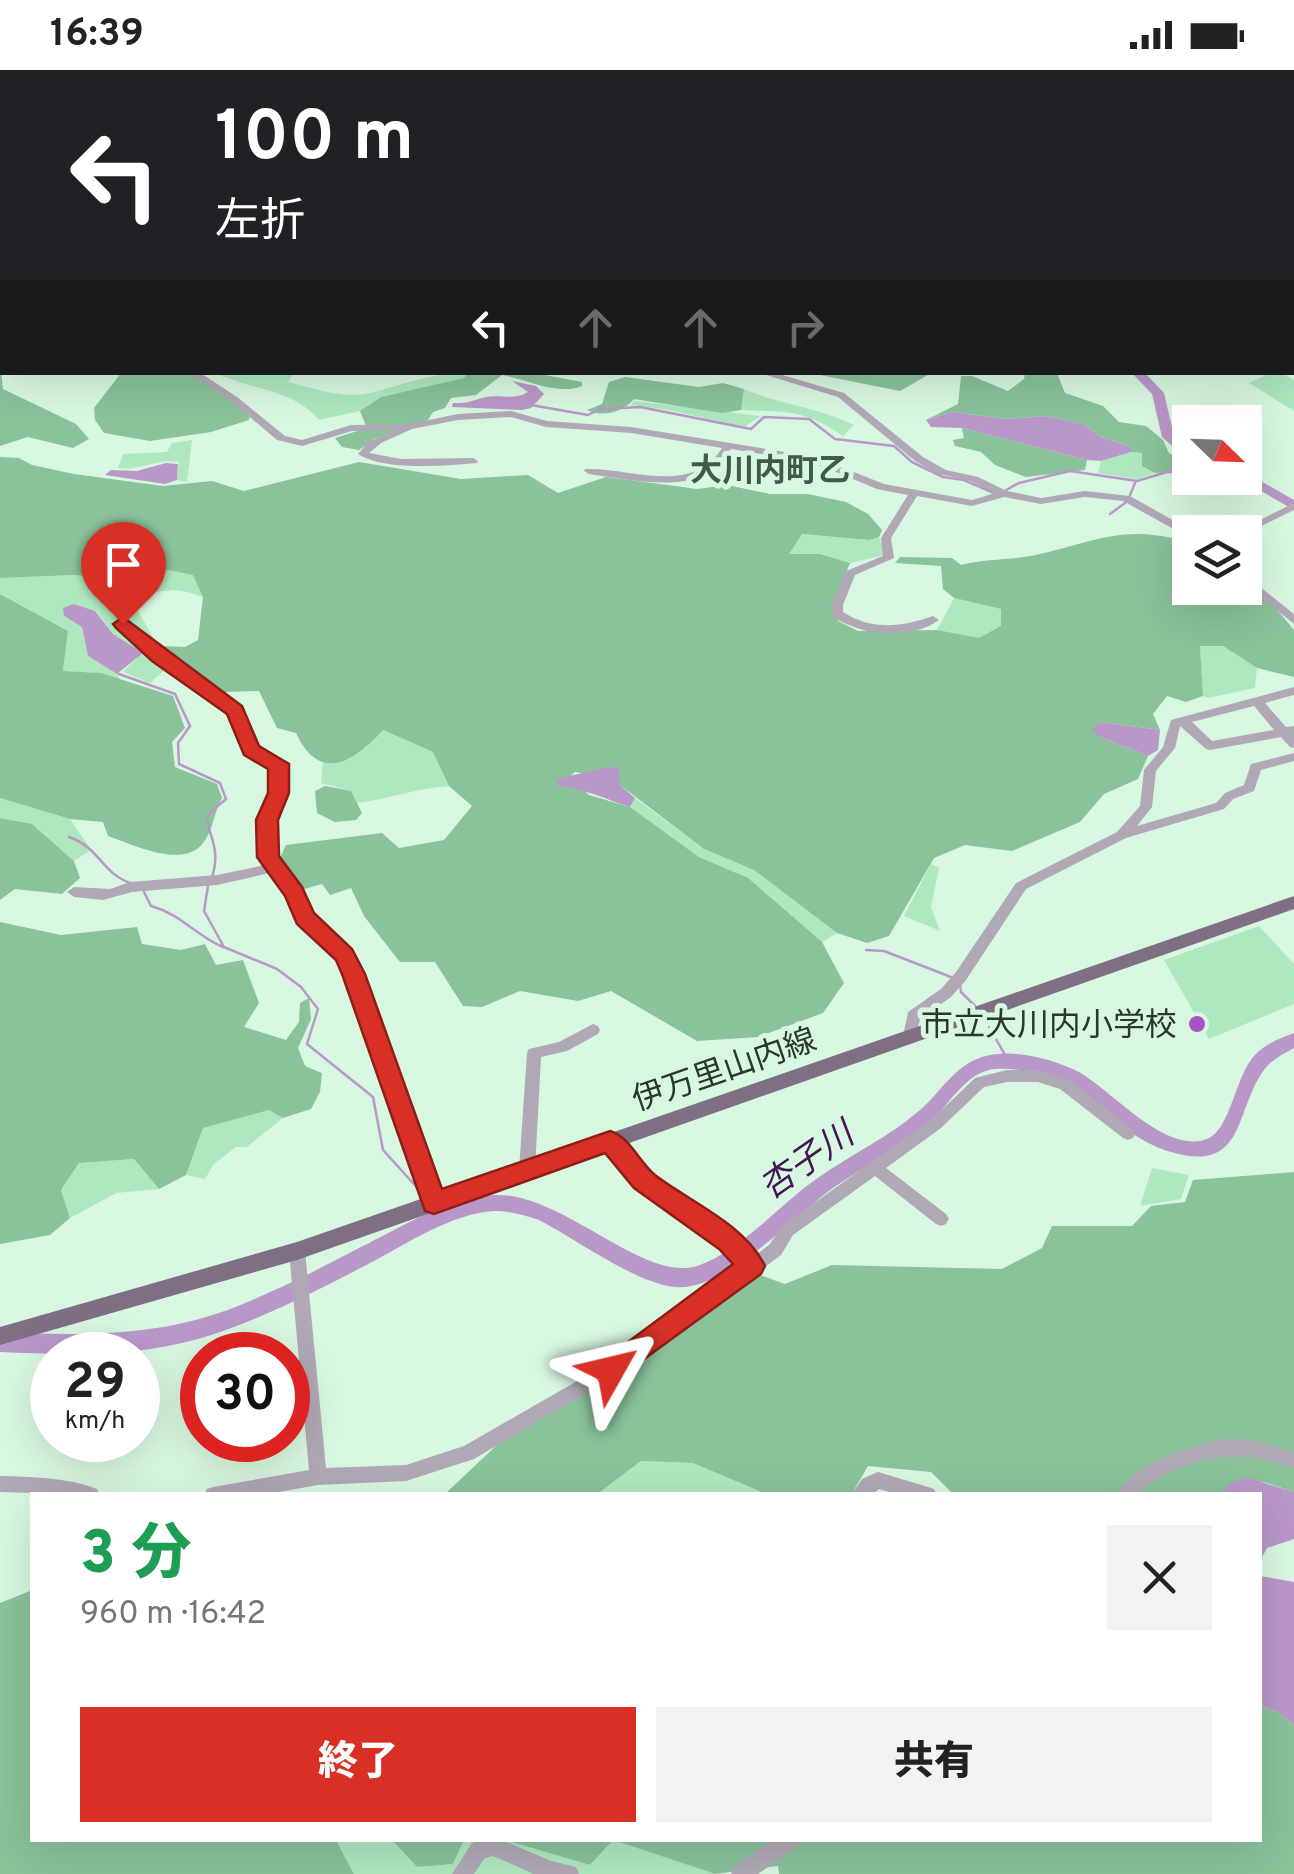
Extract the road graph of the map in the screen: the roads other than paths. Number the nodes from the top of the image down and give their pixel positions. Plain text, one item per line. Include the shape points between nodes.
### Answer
1 (196, 375) edge
2 (771, 375) edge
3 (409, 427) junction
4 (727, 448) junction
5 (472, 461) dead end
6 (589, 471) dead end
7 (914, 492) junction
8 (1004, 494) junction
9 (1290, 508) edge
10 (1262, 522) edge
11 (1172, 524) edge
12 (1262, 593) edge
13 (933, 620) dead end
14 (1294, 620) edge
15 (123, 624) dead end
16 (1294, 690) edge
17 (1256, 702) junction
18 (1182, 720) junction
19 (1289, 731) edge
20 (1294, 744) edge
21 (1294, 758) edge
22 (1122, 835) junction
23 (272, 868) junction
24 (211, 881) joint
25 (74, 892) dead end
26 (1294, 902) edge
27 (593, 1030) dead end
28 (910, 1036) junction
29 (1128, 1134) dead end
30 (610, 1141) junction
31 (875, 1168) junction
32 (527, 1170) junction
33 (434, 1203) junction
34 (940, 1220) dead end
35 (297, 1251) junction
36 (752, 1266) junction
37 (0, 1336) edge
38 (1294, 1460) edge
39 (318, 1477) junction
40 (0, 1484) edge
41 (77, 1492) edge
42 (236, 1492) edge
43 (862, 1492) edge
44 (918, 1492) edge
45 (1127, 1492) edge
46 (787, 1842) edge
47 (462, 1874) edge
48 (570, 1874) edge
49 (740, 1874) edge

1 - 3 street via 290,441 316,441 351,428
2 - 8 street via 841,395 920,459
3 - 4 street via 511,414
3 - 5 street via 375,441 363,454 406,462
4 - 6 street via 718,462 677,481
4 - 7 street via 824,462 867,483
7 - 8 street via 983,503
7 - 13 street via 886,538 889,558 850,573 838,614 862,628 920,627
8 - 11 street via 1052,502 1085,494 1126,498
9 - 10 street
12 - 14 street
15 - 23 street via 235,711 251,750 279,764 278,793 267,820
16 - 17 street
17 - 18 street
17 - 19 street
18 - 19 street via 1210,746
18 - 22 street via 1150,770 1146,807
19 - 20 street
21 - 22 street via 1255,767 1250,788 1220,806
22 - 28 street via 1021,886 961,976 913,1016
23 - 24 street
23 - 33 street via 354,974
24 - 25 street via 90,896
26 - 28 main road, 伊万里山内線
27 - 32 street via 534,1053
28 - 30 main road, 伊万里山内線
29 - 31 street via 1066,1084 1007,1076 980,1082
30 - 32 main road, 伊万里山内線
30 - 36 street via 643,1180 728,1240
31 - 34 street
31 - 36 street via 788,1230
32 - 33 main road, 伊万里山内線
33 - 35 main road, 伊万里山内線
35 - 37 main road, 伊万里山内線
35 - 39 street
36 - 39 street via 611,1370 468,1454 406,1473
38 - 45 street via 1264,1450 1217,1448 1150,1473
39 - 42 street
40 - 41 street
43 - 44 street via 878,1480
46 - 49 street
47 - 48 street via 478,1850 493,1846

